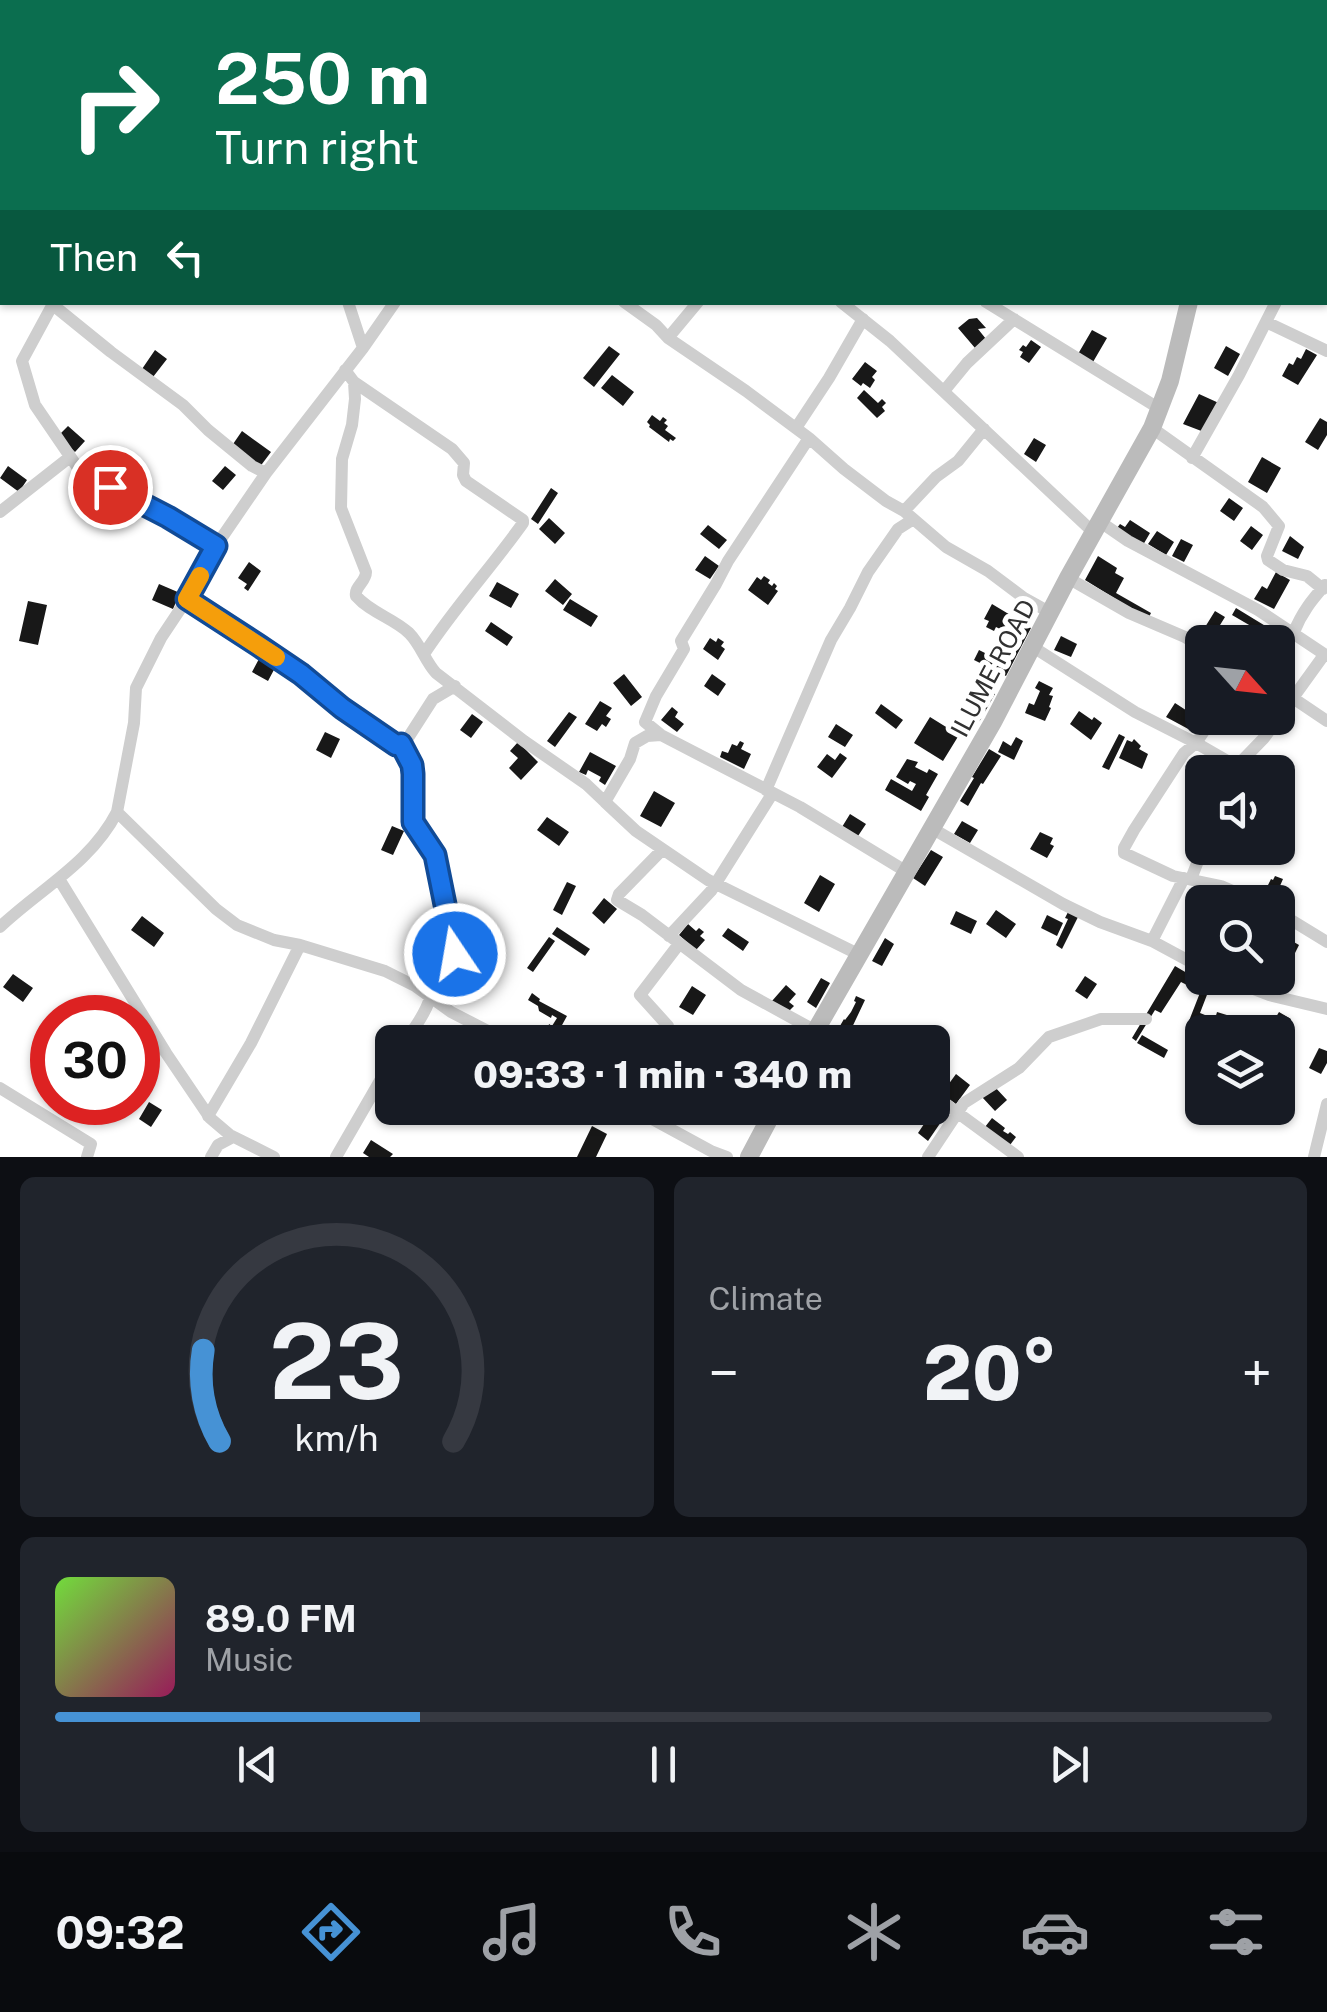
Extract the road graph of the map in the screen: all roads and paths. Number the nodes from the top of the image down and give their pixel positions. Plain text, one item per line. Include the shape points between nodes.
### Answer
1 (53, 305) edge
2 (55, 305) edge
3 (349, 305) edge
4 (393, 305) edge
5 (628, 305) edge
6 (696, 305) edge
7 (845, 305) edge
8 (991, 305) edge
9 (1187, 305) edge
10 (1274, 305) edge
11 (1014, 318) junction
12 (862, 319) junction
13 (1266, 322) junction
14 (668, 338) junction
15 (364, 348) junction
16 (1327, 352) edge
17 (345, 370) junction
18 (354, 382) junction
19 (944, 391) junction
20 (1160, 409) junction
21 (796, 428) junction
22 (1152, 428) junction
23 (984, 429) junction
24 (809, 438) junction
25 (70, 457) junction
26 (1192, 458) junction
27 (266, 473) junction
28 (0, 512) edge
29 (908, 516) junction
30 (1096, 527) junction
31 (216, 546) junction
32 (1068, 578) junction
33 (1325, 586) edge
34 (187, 599) junction
35 (1051, 613) junction
36 (1296, 635) junction
37 (1185, 637) edge
38 (1033, 646) junction
39 (424, 654) junction
40 (1326, 656) edge
41 (455, 686) junction
42 (1295, 699) edge
43 (1295, 701) edge
44 (1327, 721) edge
45 (662, 735) junction
46 (1201, 735) edge
47 (1266, 735) edge
48 (1196, 742) junction
49 (401, 744) junction
50 (1214, 755) edge
51 (1248, 755) edge
52 (769, 792) junction
53 (604, 802) junction
54 (117, 812) junction
55 (933, 829) junction
56 (662, 850) junction
57 (1194, 865) edge
58 (907, 872) junction
59 (58, 879) junction
60 (1187, 879) junction
61 (715, 884) junction
62 (1215, 885) edge
63 (1295, 922) edge
64 (0, 927) edge
65 (674, 940) junction
66 (1152, 941) junction
67 (1327, 942) edge
68 (300, 945) junction
69 (860, 955) junction
70 (1185, 959) edge
71 (1269, 995) edge
72 (432, 997) junction
73 (1327, 1009) edge
74 (1146, 1019) dead end
75 (415, 1025) edge
76 (476, 1025) edge
77 (667, 1025) edge
78 (794, 1025) edge
79 (819, 1025) edge
80 (0, 1088) edge
81 (375, 1089) edge
82 (1327, 1104) edge
83 (950, 1107) edge
84 (957, 1112) junction
85 (208, 1116) junction
86 (663, 1125) edge
87 (766, 1125) edge
88 (232, 1136) junction
89 (87, 1157) edge
90 (211, 1157) edge
91 (274, 1157) edge
92 (336, 1157) edge
93 (727, 1157) edge
94 (749, 1157) edge
95 (928, 1157) edge
96 (1018, 1157) edge
97 (1314, 1157) edge

1 - 25 street via 22,361 35,405
2 - 27 street
3 - 15 street
4 - 15 street
5 - 14 street
6 - 14 street
7 - 12 street
8 - 11 street
9 - 20 street, ILUME ROAD
10 - 13 street
11 - 19 street
11 - 20 street
12 - 19 street
12 - 21 street
13 - 16 street
13 - 26 street
14 - 21 street
15 - 17 street
17 - 18 street
17 - 27 street
18 - 39 street via 341,508 366,572 355,593 412,636
18 - 39 street via 452,449 464,463 463,478 524,521
19 - 23 street
20 - 22 street, ILUME ROAD
21 - 24 street
22 - 26 street
22 - 30 street, ILUME ROAD
23 - 29 street
23 - 30 street
24 - 29 street
24 - 45 street via 681,641 684,649 644,718
25 - 28 street
25 - 31 street via 87,476
26 - 33 street via 1278,524 1267,556 1271,563
27 - 31 street
29 - 35 street
29 - 52 street via 831,640
30 - 32 street, ILUME ROAD
30 - 36 street
31 - 34 street
32 - 35 street, ILUME ROAD
32 - 37 street
33 - 36 street via 1308,603
34 - 49 street
34 - 54 street via 136,688
35 - 38 street, ILUME ROAD
36 - 40 street
38 - 48 street via 1135,712
38 - 55 street, ILUME ROAD
39 - 41 street
40 - 42 street
41 - 49 street via 433,698
41 - 53 street
43 - 44 street
45 - 52 street
45 - 53 street via 635,743
46 - 48 street
47 - 51 street
48 - 50 street
48 - 60 street via 1124,848 1126,856
49 - 72 street via 412,765 413,822 435,855 455,954
52 - 58 street
52 - 61 street
53 - 56 street
54 - 59 street via 85,857
54 - 68 street via 216,910 261,935
55 - 58 street, ILUME ROAD
55 - 66 street via 1063,904
56 - 61 street
56 - 65 street via 616,898
57 - 60 street
58 - 69 street, ILUME ROAD
59 - 64 street
59 - 85 street
60 - 62 street
60 - 66 street
61 - 65 street
61 - 69 street
63 - 67 street
65 - 77 street via 640,995
65 - 78 street
66 - 70 street
68 - 72 street via 385,970
68 - 85 street
69 - 79 street, ILUME ROAD
71 - 73 street
72 - 75 street
72 - 76 street
74 - 84 street via 1101,1019 1049,1037 1020,1068
80 - 89 street via 90,1144
81 - 92 street
82 - 97 street
83 - 84 street
84 - 95 street
84 - 96 street
85 - 88 street
86 - 93 street
87 - 94 street
88 - 90 street
88 - 91 street

